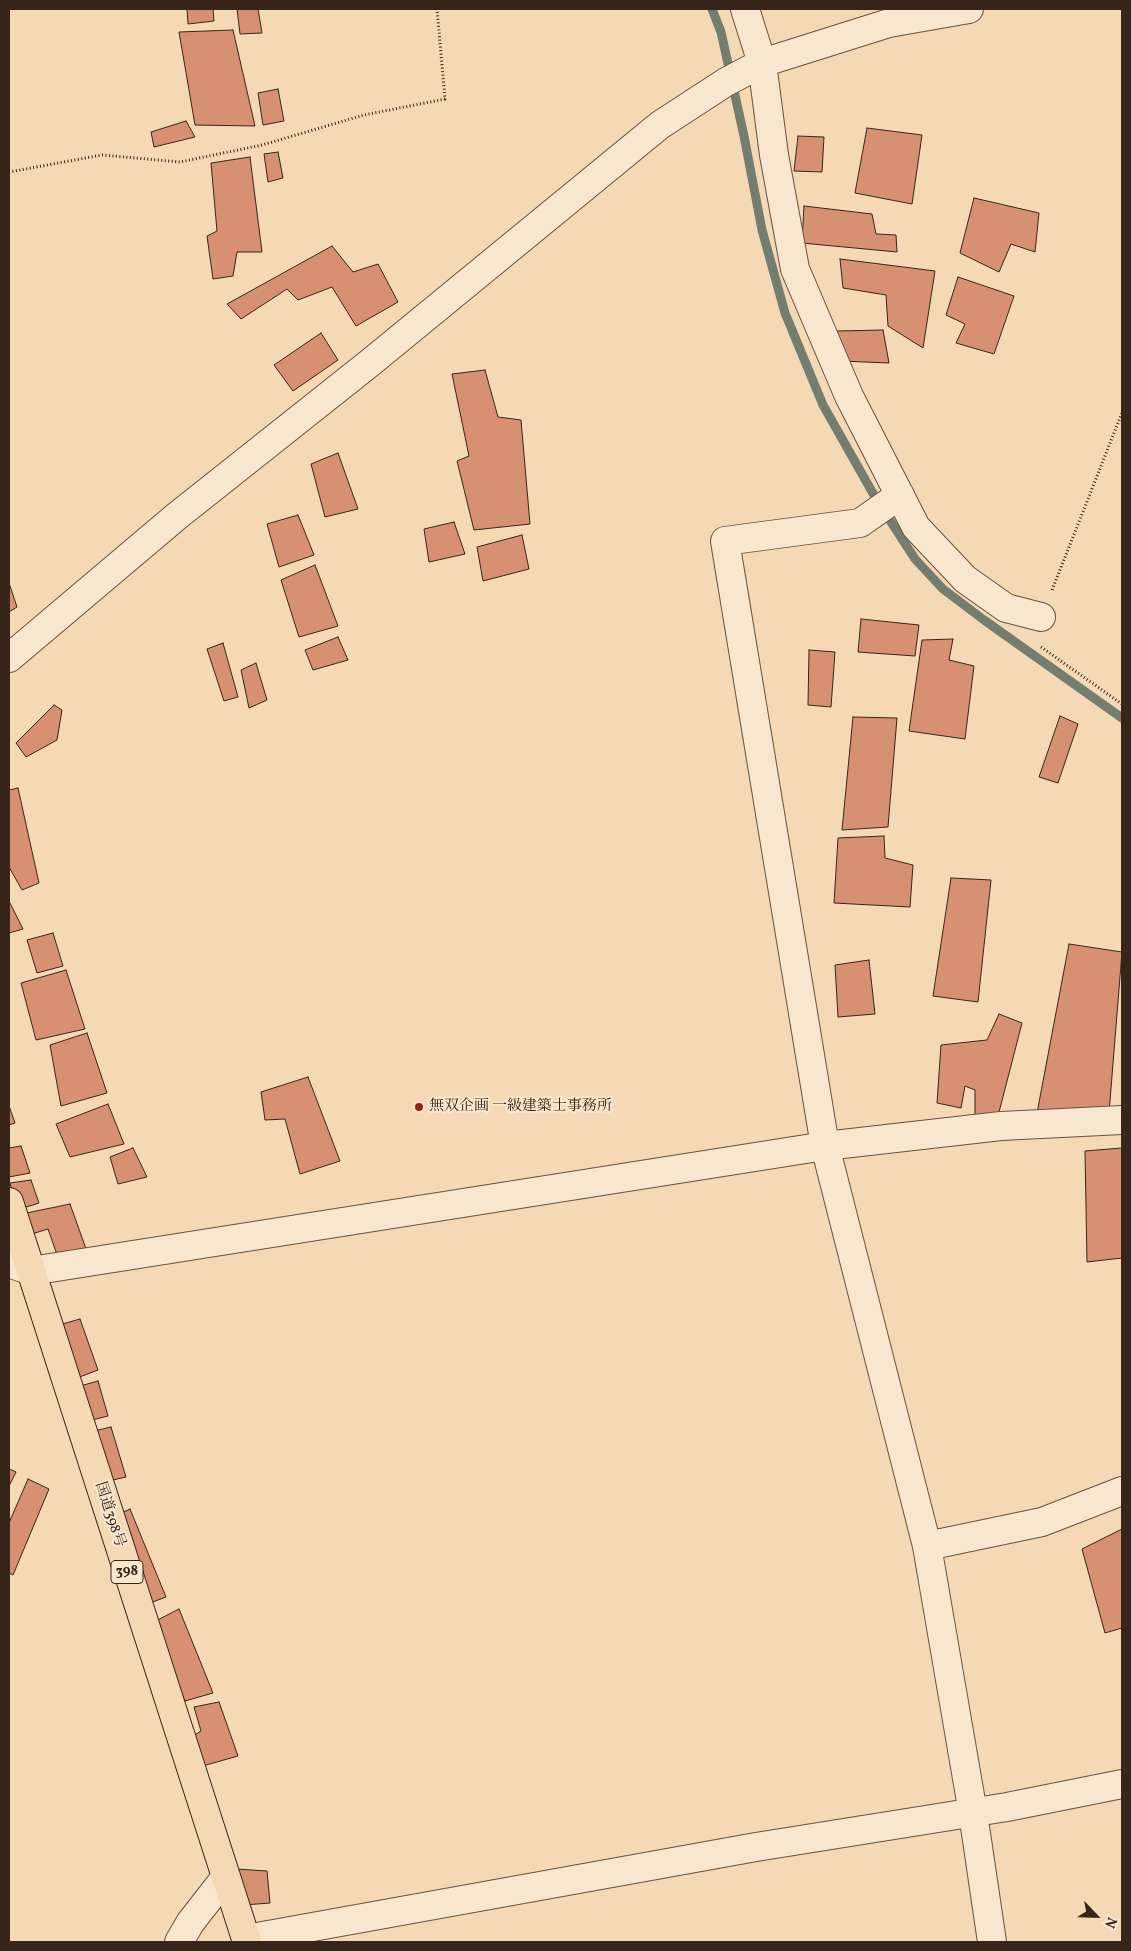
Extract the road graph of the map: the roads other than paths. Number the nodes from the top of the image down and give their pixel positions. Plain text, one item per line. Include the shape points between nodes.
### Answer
1 (745, 9) edge
2 (969, 9) edge
3 (758, 66) junction
4 (898, 495) junction
5 (1042, 617) road end
6 (9, 658) edge
7 (1122, 1120) edge
8 (826, 1146) junction
9 (9, 1202) edge
10 (20, 1267) edge
11 (1122, 1491) edge
12 (927, 1546) junction
13 (1122, 1784) edge
14 (973, 1813) junction
15 (225, 1878) junction
16 (246, 1940) edge
17 (179, 1942) edge
18 (992, 1942) edge

1 - 3 street
2 - 3 street via 889,23
3 - 4 street via 795,269 849,396
3 - 6 street via 726,82 660,125 372,362 177,516
4 - 5 street via 916,527 965,579 1006,608
4 - 8 street via 860,523 725,541
7 - 8 street via 1001,1126
8 - 10 street
8 - 12 street
9 - 10 highway, 国道398号 / 398
10 - 15 highway, 国道398号 / 398
11 - 12 street via 1042,1522
12 - 14 street
13 - 14 street
14 - 16 street via 756,1847
14 - 18 street
15 - 16 highway, 国道398号 / 398
15 - 17 street

